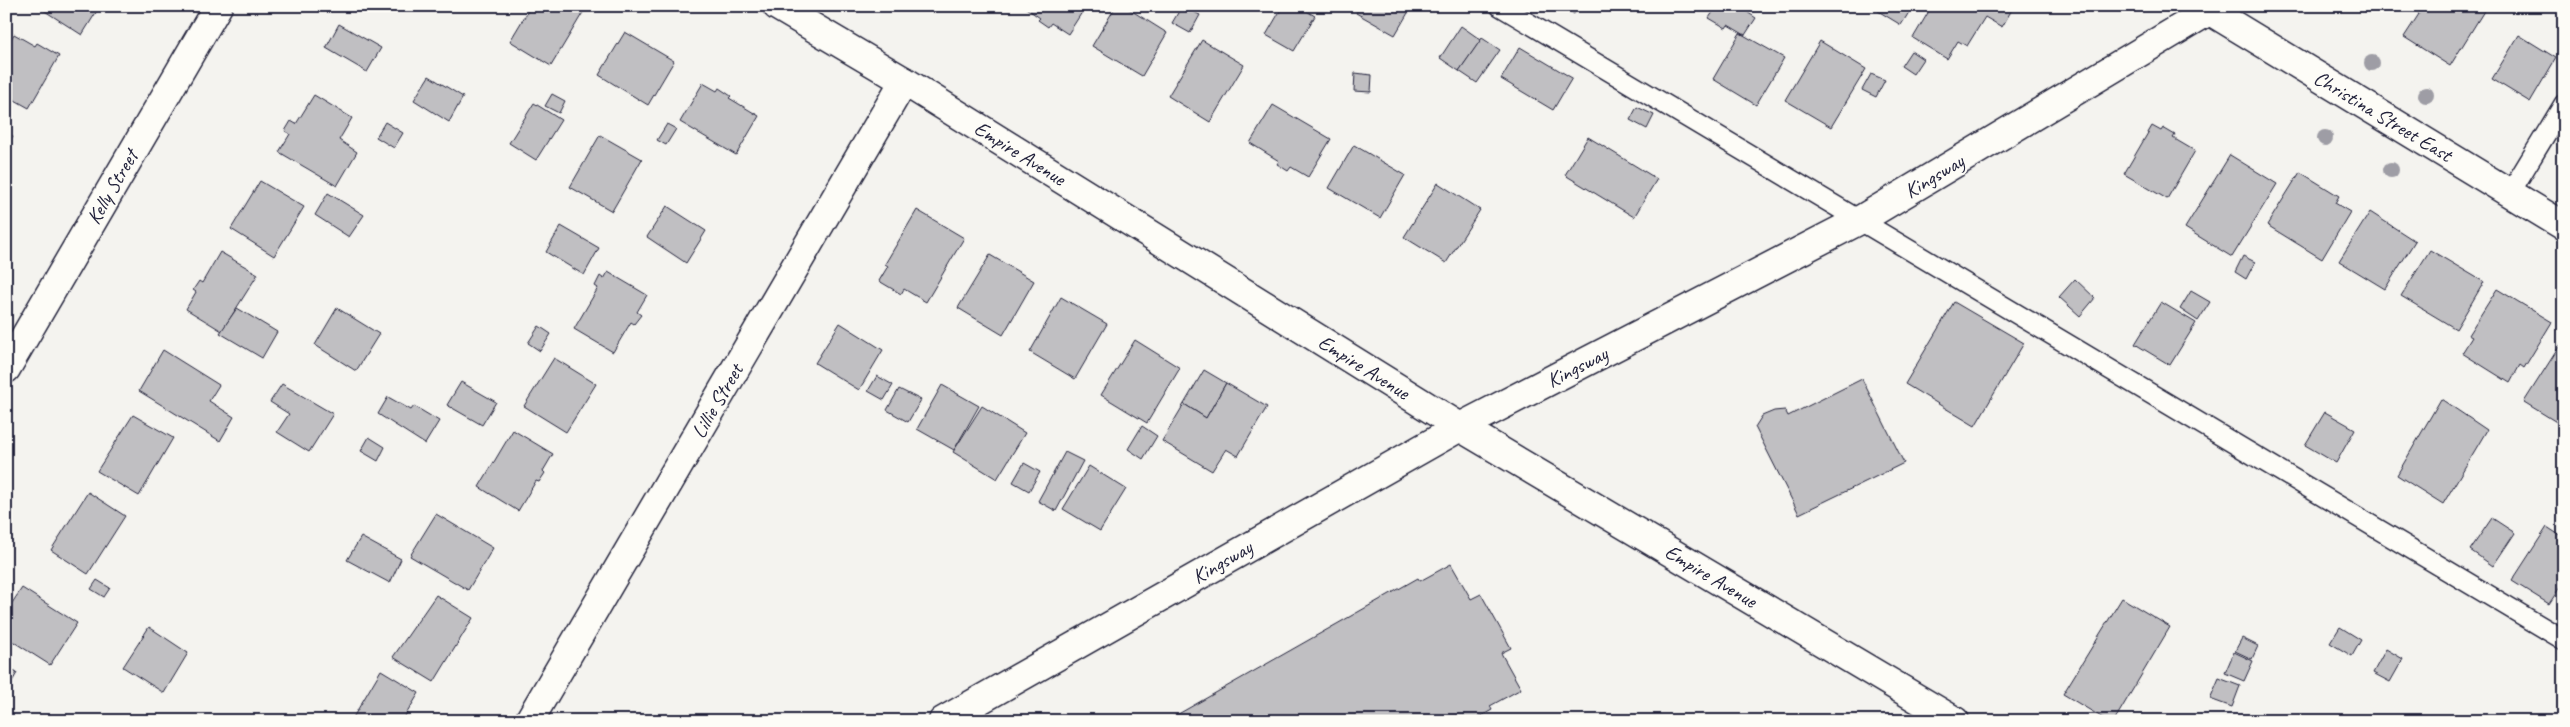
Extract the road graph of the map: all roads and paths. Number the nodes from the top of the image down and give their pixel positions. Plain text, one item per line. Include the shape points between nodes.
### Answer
1 (218, 6) edge
2 (777, 6) edge
3 (1500, 6) edge
4 (2210, 8) edge
5 (904, 81) junction
6 (2564, 104) edge
7 (2510, 194) junction
8 (1860, 220) junction
9 (2564, 226) edge
10 (6, 369) edge
11 (1460, 427) junction
12 (2564, 640) edge
13 (529, 721) edge
14 (943, 721) edge
15 (1955, 721) edge

1 - 10 street, Kelly Street
2 - 5 street, Empire Avenue
3 - 8 lane
4 - 7 street, Christina Street East
4 - 8 street, Kingsway
5 - 11 street, Empire Avenue
5 - 13 street, Lillie Street
6 - 7 lane
7 - 9 street, Christina Street East
8 - 11 street, Kingsway
8 - 12 lane
11 - 14 street, Kingsway
11 - 15 street, Empire Avenue

